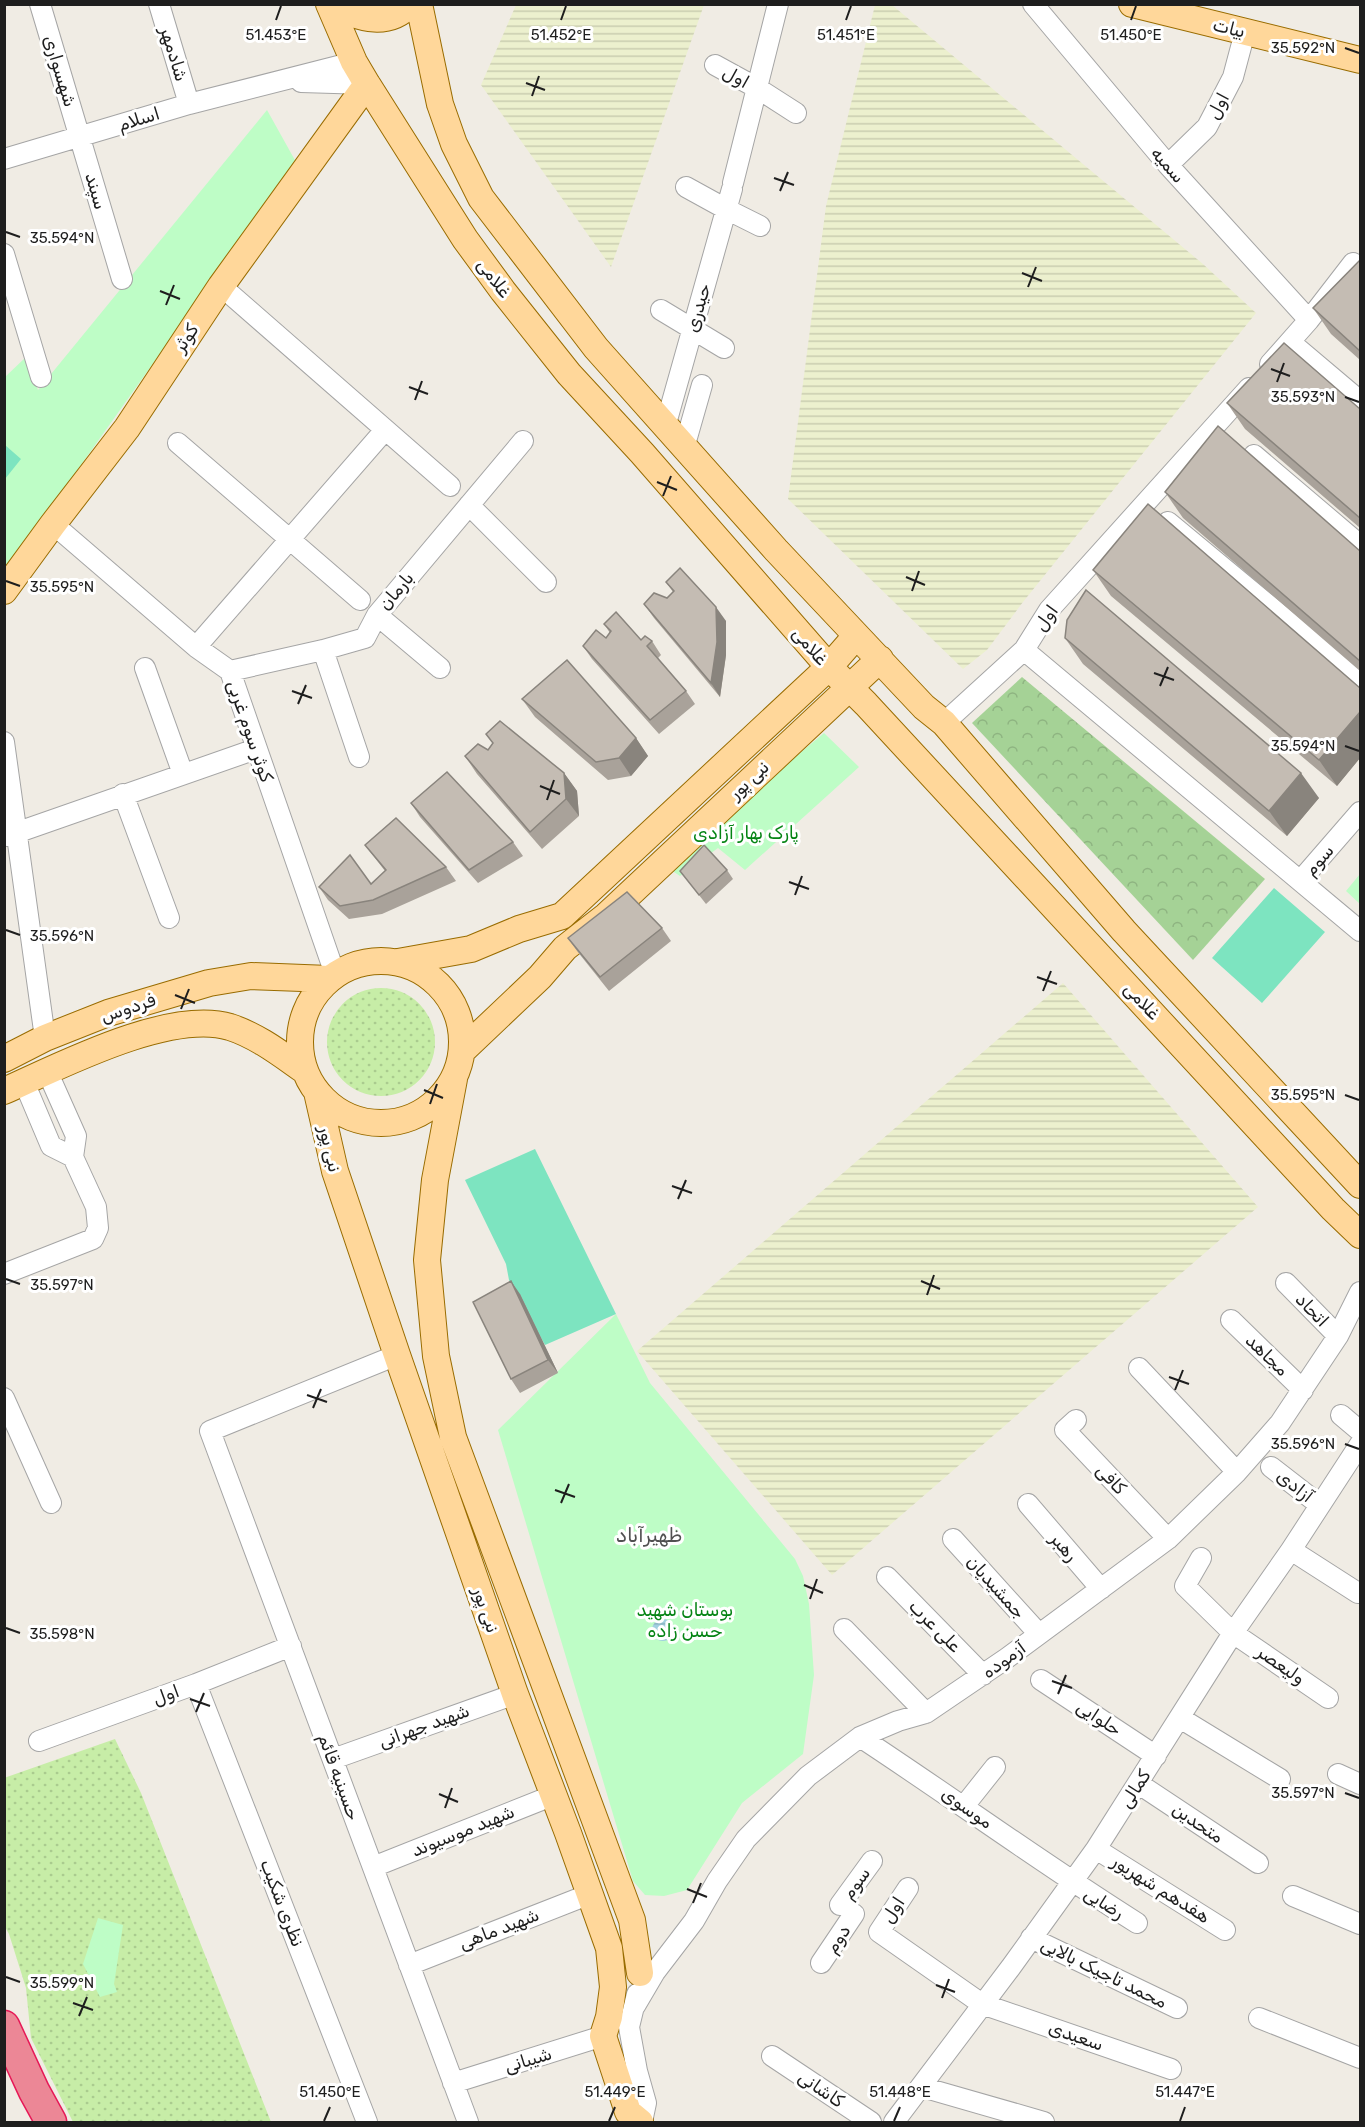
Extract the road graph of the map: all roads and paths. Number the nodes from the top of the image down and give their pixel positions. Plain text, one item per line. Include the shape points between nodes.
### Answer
1 (40, 4) edge
2 (159, 4) edge
3 (329, 4) edge
4 (337, 4) edge
5 (410, 4) edge
6 (418, 4) edge
7 (778, 4) edge
8 (1033, 4) edge
9 (1132, 4) edge
10 (1245, 32) junction
11 (1360, 60) edge
12 (354, 62) junction
13 (715, 65) dead end
14 (275, 81) junction
15 (367, 84) junction
16 (757, 88) junction
17 (189, 104) junction
18 (796, 113) dead end
19 (81, 137) junction
20 (4, 159) edge
21 (1168, 165) junction
22 (686, 186) dead end
23 (726, 209) junction
24 (760, 226) dead end
25 (4, 254) edge
26 (1360, 267) edge
27 (122, 279) dead end
28 (221, 286) junction
29 (661, 310) dead end
30 (1310, 320) junction
31 (692, 330) junction
32 (1290, 342) junction
33 (724, 348) dead end
34 (40, 377) dead end
35 (702, 385) dead end
36 (1360, 401) edge
37 (665, 427) junction
38 (385, 430) junction
39 (523, 441) dead end
40 (178, 443) dead end
41 (684, 448) junction
42 (1254, 455) edge
43 (450, 486) dead end
44 (1146, 504) junction
45 (470, 505) junction
46 (53, 524) junction
47 (290, 539) junction
48 (1360, 545) edge
49 (546, 582) dead end
50 (4, 591) edge
51 (360, 600) dead end
52 (377, 615) junction
53 (856, 636) junction
54 (196, 647) junction
55 (322, 650) junction
56 (1024, 650) junction
57 (880, 659) junction
58 (829, 667) junction
59 (145, 668) dead end
60 (440, 668) dead end
61 (230, 671) junction
62 (1360, 681) edge
63 (848, 686) junction
64 (944, 723) junction
65 (4, 742) edge
66 (256, 749) junction
67 (359, 757) dead end
68 (183, 774) junction
69 (123, 794) junction
70 (1360, 812) edge
71 (10, 834) edge
72 (1301, 880) junction
73 (169, 918) dead end
74 (1360, 932) edge
75 (398, 962) junction
76 (332, 977) junction
77 (45, 1038) junction
78 (462, 1051) junction
79 (4, 1059) edge
80 (47, 1071) junction
81 (454, 1079) junction
82 (311, 1082) junction
83 (14, 1087) edge
84 (73, 1157) junction
85 (1358, 1176) edge
86 (1360, 1234) edge
87 (4, 1274) edge
88 (1286, 1283) dead end
89 (1360, 1292) edge
90 (1230, 1320) dead end
91 (1338, 1336) junction
92 (397, 1355) junction
93 (1138, 1368) dead end
94 (1303, 1390) junction
95 (4, 1398) edge
96 (1341, 1415) dead end
97 (1076, 1420) dead end
98 (1360, 1431) edge
99 (1360, 1444) edge
100 (1271, 1467) dead end
101 (1237, 1472) junction
102 (51, 1503) dead end
103 (1028, 1504) dead end
104 (1320, 1505) junction
105 (953, 1539) dead end
106 (1168, 1539) junction
107 (1291, 1550) junction
108 (1201, 1558) dead end
109 (887, 1577) dead end
110 (1101, 1589) junction
111 (1358, 1593) dead end
112 (844, 1629) dead end
113 (1233, 1633) junction
114 (1039, 1634) junction
115 (291, 1646) junction
116 (983, 1675) junction
117 (1041, 1680) dead end
118 (196, 1684) junction
119 (515, 1694) junction
120 (1329, 1698) dead end
121 (926, 1713) junction
122 (1180, 1718) junction
123 (860, 1737) junction
124 (39, 1741) dead end
125 (1156, 1756) junction
126 (333, 1759) junction
127 (995, 1767) dead end
128 (1338, 1774) dead end
129 (1280, 1779) dead end
130 (1139, 1784) junction
131 (1360, 1784) edge
132 (554, 1795) junction
133 (964, 1806) junction
134 (1096, 1849) junction
135 (872, 1861) dead end
136 (1258, 1863) dead end
137 (373, 1867) junction
138 (1072, 1882) junction
139 (908, 1888) dead end
140 (590, 1894) junction
141 (1293, 1896) dead end
142 (847, 1910) joint
143 (1137, 1923) dead end
144 (1360, 1924) edge
145 (1225, 1930) dead end
146 (879, 1932) joint
147 (1031, 1938) junction
148 (821, 1963) dead end
149 (409, 1965) junction
150 (640, 1973) joint
151 (982, 2004) junction
152 (635, 2006) junction
153 (1177, 2008) dead end
154 (1259, 2018) dead end
155 (4, 2026) edge
156 (603, 2036) junction
157 (772, 2056) dead end
158 (1360, 2058) edge
159 (1170, 2069) dead end
160 (453, 2083) junction
161 (922, 2087) junction
162 (51, 2122) edge
163 (368, 2122) edge
164 (468, 2122) edge
165 (641, 2122) edge
166 (871, 2122) edge
167 (894, 2122) edge
168 (1044, 2122) edge

1 - 19 street, شهسواری
2 - 17 street, شادمهر
3 - 12 main road, غلامی
4 - 5 main road via 360,17 379,19 394,16
6 - 37 main road, غلامی via 440,104 454,144 481,198 596,348
7 - 16 street, حیدری
8 - 21 street, سمیه
9 - 10 main road, بیات
10 - 11 main road, بیات
10 - 21 street, اول via 1233,77 1207,127
12 - 14 street, اسلام
12 - 15 main road, غلامی
13 - 16 street, اول
14 - 15 street
14 - 17 street, اسلام
15 - 28 main road, کوثر
15 - 58 main road, غلامی via 465,239 503,291 569,374
16 - 18 street
16 - 23 street, حیدری
17 - 19 street, اسلام
19 - 20 street, اسلام
19 - 27 street, سپند
21 - 30 street, سمیه
22 - 23 street
23 - 24 street
23 - 31 street, حیدری
25 - 34 street
26 - 30 street, اول via 1353,263
28 - 38 street
28 - 46 main road, کوثر via 127,428
29 - 31 street
30 - 32 street, اول
31 - 33 street
31 - 37 street, حیدری
32 - 36 street
32 - 44 street, اول
35 - 41 street
37 - 41 main road, غلامی
38 - 43 street
38 - 47 street
39 - 45 street, بارمان
40 - 47 street
41 - 53 main road, غلامی
42 - 48 street
44 - 56 street, اول via 1049,610
44 - 62 street
45 - 49 street
45 - 52 street, بارمان
46 - 50 main road, کوثر
46 - 54 street, کوثر سوم غربی
47 - 51 street
47 - 54 street
52 - 55 street, بارمان via 365,639
52 - 60 street
53 - 57 main road, غلامی
53 - 58 main road, نبی پور
54 - 61 street, کوثر سوم غربی
55 - 61 street, بارمان
55 - 67 street
56 - 64 street
56 - 72 street, اول
57 - 63 main road, نبی پور
57 - 64 main road, غلامی
58 - 63 main road, غلامی
58 - 75 main road, نبی پور via 562,916 471,949
59 - 68 street
61 - 66 street, کوثر سوم غربی
63 - 78 main road, نبی پور via 606,916 565,948
63 - 86 main road, غلامی
64 - 85 main road, غلامی via 1124,931
65 - 71 street
66 - 68 street
66 - 76 street, کوثر سوم غربی
68 - 69 street
69 - 71 street
69 - 73 street
70 - 72 street, سوم
71 - 77 street
72 - 74 street, اول
75 - 76 main road via 376,960 355,964
75 - 78 main road via 421,970 447,994 462,1027
76 - 77 main road, فردوس via 251,976 209,983 108,1013
76 - 82 main road via 312,998 302,1021 300,1046
77 - 79 main road, فردوس
78 - 81 main road
80 - 82 main road, فردوس via 128,1039 202,1023 229,1027 255,1037
80 - 83 main road, فردوس
80 - 84 street via 76,1136
81 - 82 main road via 440,1098 422,1112 400,1121 377,1123 355,1119 334,1108
81 - 150 main road, نبی پور via 435,1180 427,1260 436,1356 453,1437 632,1920
82 - 92 main road, نبی پور via 335,1172
83 - 84 street via 51,1146
84 - 87 street via 96,1207 98,1228 93,1239
88 - 91 street, اتحاد
89 - 91 street, آزموده
90 - 94 street, مجاهد
91 - 94 street, آزموده
92 - 115 street, حسینیه قائم via 210,1431
92 - 119 main road, نبی پور
93 - 101 street
94 - 101 street, آزموده
95 - 102 street
96 - 98 street
97 - 106 street, کافی via 1065,1430
99 - 104 street, کمالی
100 - 104 street, آزادی
101 - 106 street, آزموده
103 - 110 street, رهبر
104 - 107 street, کمالی
105 - 114 street, جمشیدیان
106 - 110 street, آزموده
107 - 111 street
107 - 113 street, کمالی
108 - 113 street, ولیعصر via 1185,1586
109 - 116 street, علی عرب
110 - 114 street, آزموده
112 - 121 street
113 - 120 street, ولیعصر
113 - 122 street, کمالی
114 - 116 street, آزموده
115 - 118 street, اول
115 - 126 street, حسینیه قائم
116 - 121 street, آزموده
117 - 125 street, حلوایی
118 - 124 street, اول
118 - 163 street, نظری شکیب
119 - 126 street, شهید جهرانی
119 - 132 main road, نبی پور
121 - 123 street, آزموده
122 - 125 street, کمالی
122 - 129 street
123 - 133 street, موسوی
123 - 152 street, آزموده via 808,1776 746,1839
125 - 130 street, کمالی
126 - 137 street, حسینیه قائم
127 - 133 street
128 - 131 street
130 - 134 street, کمالی
130 - 136 street, متحدین
132 - 137 street, شهید موسیوند
132 - 140 main road, نبی پور
133 - 138 street, موسوی
134 - 138 street, کمالی
134 - 145 street, هفدهم شهریور
135 - 142 street, سوم
137 - 149 street, حسینیه قائم
138 - 143 street, رضایی
138 - 147 street, کمالی
139 - 146 street, اول
140 - 149 street, شهید ماهی
140 - 156 main road, نبی پور via 609,1948 613,1987
141 - 144 street
142 - 148 street, دوم
146 - 151 street, سعیدی
147 - 151 street, کمالی
147 - 153 street, محمد تاجیک بالایی
149 - 160 street, حسینیه قائم
150 - 152 street, نبی پور
151 - 159 street, سعیدی
151 - 161 street, کمالی
152 - 165 street, نبی پور via 629,2027 646,2103
154 - 158 street
155 - 162 highway
156 - 160 street, شیبانی
156 - 165 main road, نبی پور via 628,2112
157 - 166 street, کاشانی
160 - 164 street, حسینیه قائم
161 - 167 street, کمالی
161 - 168 street

